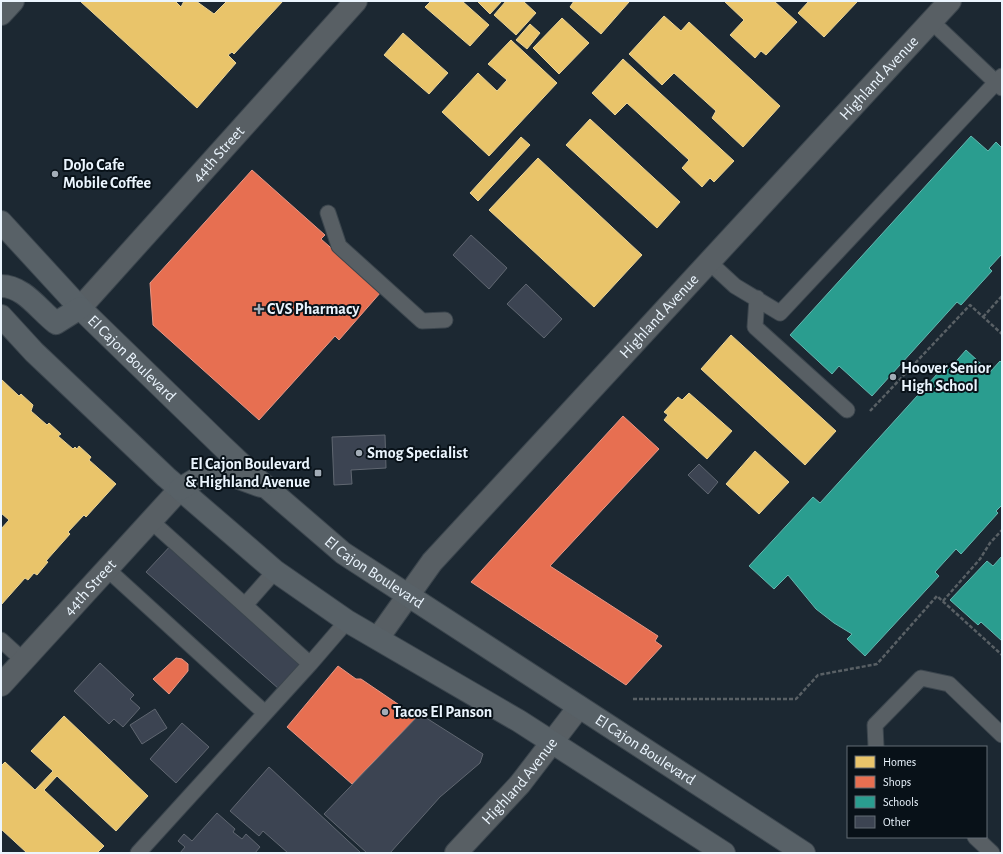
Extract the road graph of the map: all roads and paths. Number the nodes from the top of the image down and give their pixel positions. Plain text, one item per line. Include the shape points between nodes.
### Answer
1 (13, 1) edge
2 (356, 1) edge
3 (950, 1) edge
4 (1, 14) edge
5 (931, 21) junction
6 (1000, 82) edge
7 (328, 213) dead end
8 (1, 222) edge
9 (709, 262) junction
10 (1, 286) edge
11 (1002, 296) edge
12 (757, 298) junction
13 (80, 308) junction
14 (1, 316) edge
15 (983, 317) junction
16 (445, 320) dead end
17 (1002, 334) edge
18 (847, 410) joint
19 (180, 489) junction
20 (271, 490) junction
21 (151, 521) junction
22 (1002, 530) edge
23 (107, 570) junction
24 (275, 571) junction
25 (408, 595) junction
26 (943, 601) junction
27 (245, 605) junction
28 (347, 621) junction
29 (378, 638) junction
30 (1, 640) edge
31 (1002, 655) edge
32 (24, 660) junction
33 (310, 664) junction
34 (1, 685) edge
35 (633, 699) dead end
36 (579, 707) junction
37 (265, 713) junction
38 (1002, 735) edge
39 (552, 742) junction
40 (876, 746) edge
41 (976, 838) edge
42 (138, 853) edge
43 (456, 853) edge
44 (724, 853) edge
45 (804, 853) edge
46 (992, 853) edge

1 - 4 main road
2 - 13 street, 44th Street
3 - 5 street, Highland Avenue
5 - 6 lane
5 - 9 street, Highland Avenue
6 - 12 lane via 780,313
7 - 16 lane via 339,246 422,321
8 - 13 main road, El Cajon Boulevard
9 - 12 lane via 735,286
9 - 25 street, Highland Avenue via 432,562
10 - 13 main road via 24,294 56,323
11 - 15 path
12 - 18 lane via 755,327
13 - 20 main road, El Cajon Boulevard
14 - 19 main road via 34,352
15 - 17 path
15 - 18 path via 970,305 859,422
19 - 20 main road via 203,475 236,477
19 - 21 street, 44th Street
19 - 24 main road
20 - 25 main road, El Cajon Boulevard via 344,553
21 - 23 street, 44th Street
21 - 27 lane
22 - 26 path
23 - 32 street, 44th Street
23 - 37 lane
24 - 27 lane
24 - 28 main road
25 - 29 street, Highland Avenue
25 - 36 main road, El Cajon Boulevard
26 - 31 path
26 - 35 path via 937,596 877,664 818,675 796,699
27 - 33 lane
28 - 29 main road
28 - 33 lane
29 - 39 main road
30 - 32 lane
32 - 34 street, 44th Street
33 - 37 lane
36 - 39 street, Highland Avenue
36 - 45 main road, El Cajon Boulevard
37 - 42 lane
38 - 40 lane via 949,684 921,678 875,725
39 - 43 street, Highland Avenue via 520,784
39 - 44 main road
41 - 46 lane

